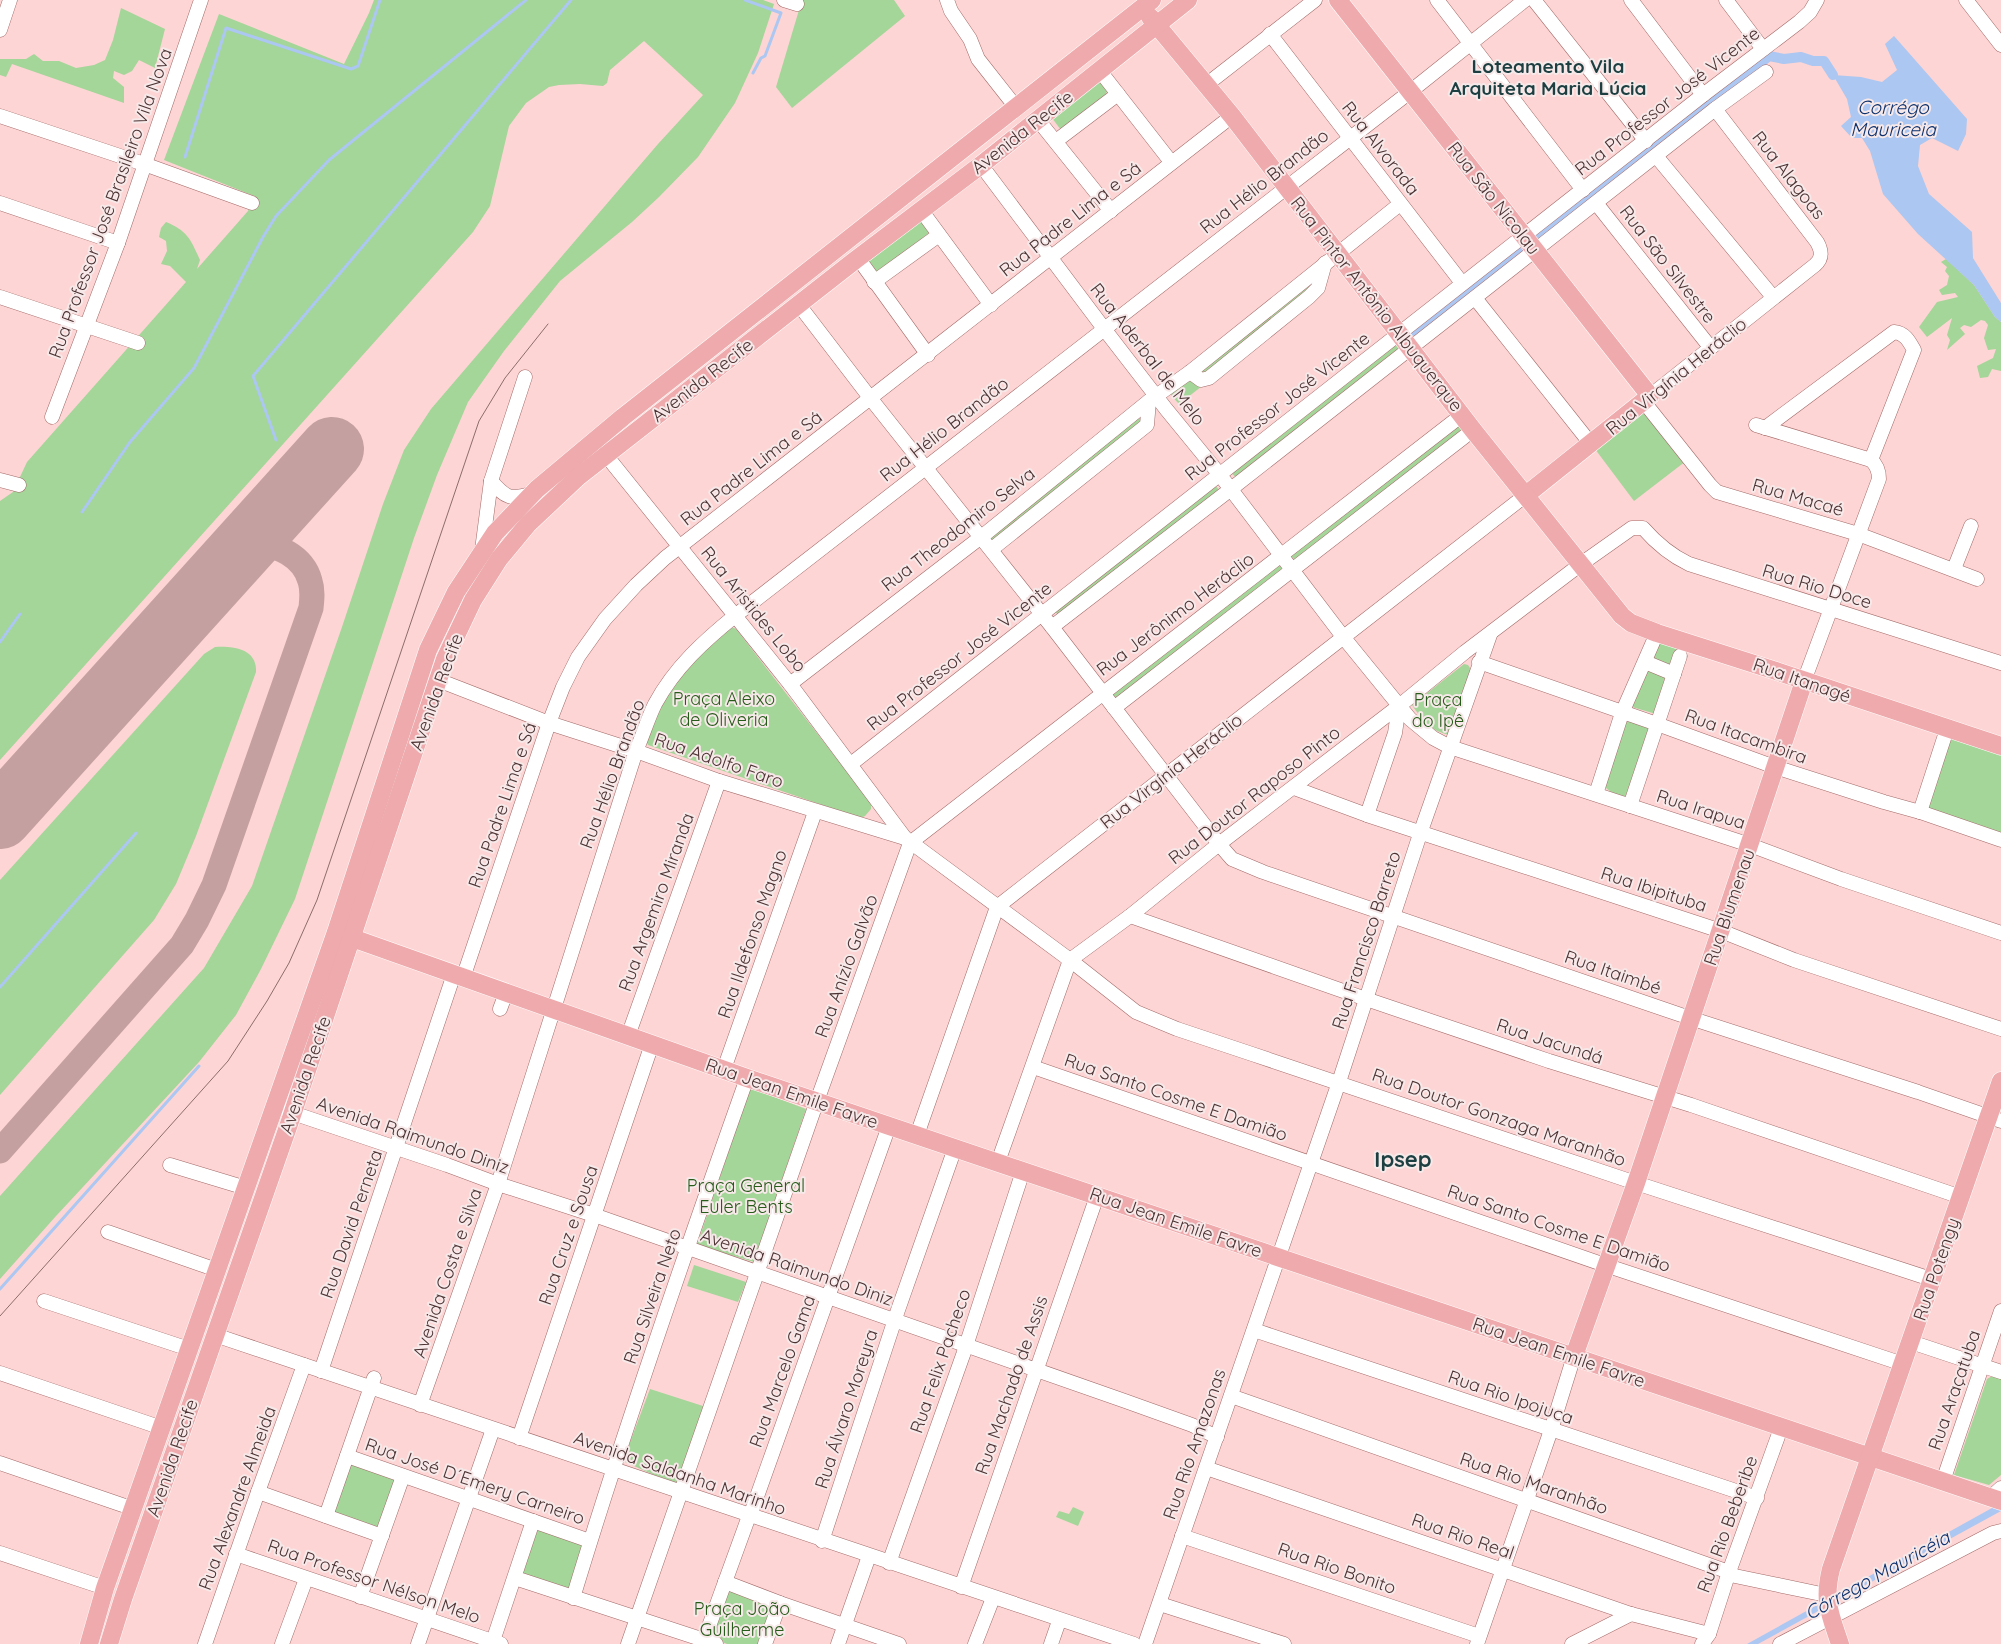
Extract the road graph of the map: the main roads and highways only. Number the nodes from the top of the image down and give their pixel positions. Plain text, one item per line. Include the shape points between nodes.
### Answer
1 (1188, 0) edge
2 (1338, 0) edge
3 (1144, 2) edge
4 (1156, 26) junction
5 (1647, 399) joint
6 (1528, 490) junction
7 (1610, 602) joint
8 (1804, 681) junction
9 (2001, 746) edge
10 (344, 935) junction
11 (2001, 1081) edge
12 (1995, 1119) edge
13 (1574, 1356) junction
14 (1871, 1457) junction
15 (1998, 1495) edge
16 (89, 1644) edge
17 (109, 1644) edge
18 (1840, 1644) edge

1 - 4 main road, Avenida Recife
2 - 5 main road, Rua São Nicolau via 1530,243
3 - 4 main road, Rua Pintor Antônio Albuquerque
3 - 10 main road, Avenida Recife via 645,399 532,494 505,521 456,592 428,650
4 - 6 main road, Rua Pintor Antônio Albuquerque via 1232,116 1286,187 1331,258 1405,340 1474,430
4 - 10 main road, Avenida Recife via 605,454 534,518 499,559 458,630
5 - 6 main road, Rua Virgínia Heráclio
6 - 7 main road, Rua Pintor Antônio Albuquerque
7 - 8 main road, Rua Itanagé via 1631,623
8 - 9 main road, Rua Itanagé
8 - 13 main road, Rua Blumenau via 1636,1183 1587,1307
10 - 13 main road, Rua Jean Emile Favre via 404,963 458,976 698,1063
10 - 16 main road, Avenida Recife via 274,1108 105,1588
10 - 17 main road, Avenida Recife via 292,1114
11 - 12 main road, Rua Potengy
12 - 14 main road, Rua Potengy via 1960,1197
13 - 14 main road, Rua Jean Emile Favre
14 - 15 main road, Rua Jean Emile Favre
14 - 18 main road, Rua Potengy via 1831,1569 1828,1605

